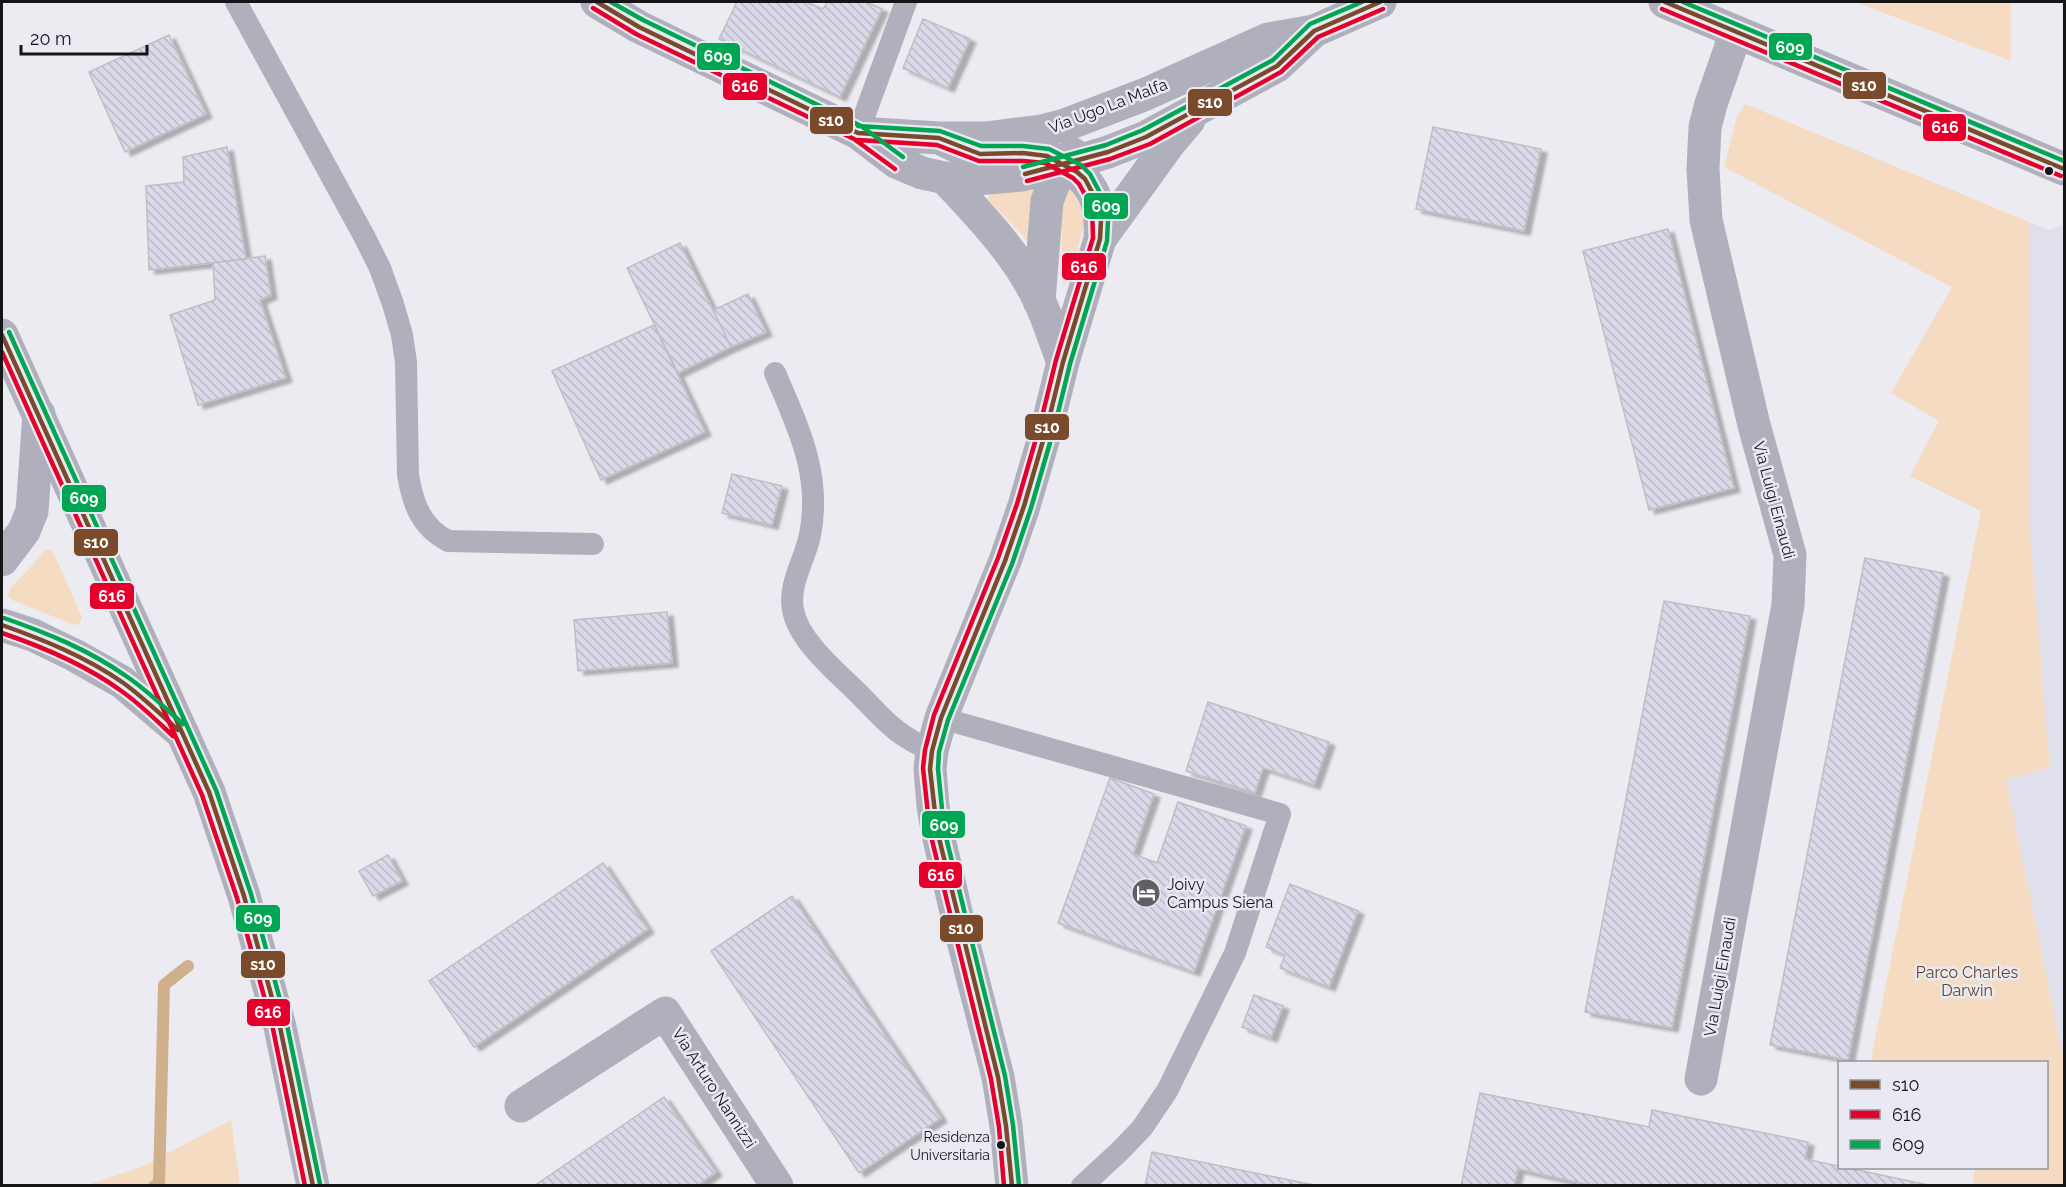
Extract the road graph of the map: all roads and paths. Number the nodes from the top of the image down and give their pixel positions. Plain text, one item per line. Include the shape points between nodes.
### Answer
1 (237, 2) edge
2 (597, 2) edge
3 (906, 2) edge
4 (1380, 2) edge
5 (1665, 2) edge
6 (1314, 31) junction
7 (1736, 32) junction
8 (1191, 74) junction
9 (1199, 109) junction
10 (858, 133) junction
11 (939, 138) junction
12 (1065, 165) junction
13 (2064, 169) edge
14 (945, 178) junction
15 (1100, 239) junction
16 (1039, 301) junction
17 (2, 335) edge
18 (1063, 362) junction
19 (775, 373) dead end
20 (39, 414) junction
21 (593, 544) dead end
22 (2, 560) edge
23 (2, 625) edge
24 (941, 718) junction
25 (183, 734) junction
26 (932, 751) junction
27 (1701, 1078) dead end
28 (521, 1106) dead end
29 (312, 1185) edge
30 (777, 1185) edge
31 (1012, 1185) edge
32 (1082, 1185) edge

1 - 21 lane via 380,268 402,335 408,475 411,493 426,524 448,541
2 - 10 street, Via Ugo La Malfa via 639,27
3 - 10 lane
4 - 6 street, Via Ugo La Malfa
5 - 7 street
6 - 8 street, Via Ugo La Malfa via 1268,39
6 - 9 street, Via Ugo La Malfa via 1277,66
7 - 13 street
7 - 27 street, Via Luigi Einaudi via 1705,127 1706,220 1754,425 1786,536 1791,571
8 - 11 street, Via Ugo La Malfa via 1102,112 1042,131 986,138
8 - 12 street via 1168,105 1093,138 1075,151
9 - 12 street, Via Ugo La Malfa via 1146,137
9 - 15 street
10 - 11 street, Via Ugo La Malfa
10 - 14 street, Via Ugo La Malfa via 896,162
11 - 12 street via 980,154 1037,154
12 - 14 street, Via Ugo La Malfa via 1006,177
12 - 15 street via 1085,179 1093,192 1099,205
12 - 16 street via 1047,201
14 - 16 street via 1001,240
15 - 18 street
16 - 18 street
17 - 20 main road
18 - 24 street via 1013,540
19 - 26 lane via 802,437 812,476 811,533 793,589 795,619 810,644 895,729
20 - 22 street via 32,511 24,531
20 - 25 main road
23 - 25 street via 33,635 122,682
24 - 26 street
24 - 32 lane via 1280,813 1236,953 1167,1091 1142,1128
25 - 29 main road via 209,792 244,896 280,1027
26 - 31 street via 930,784 935,822 998,1077
28 - 30 street, Via Arturo Nannizzi via 665,1013

